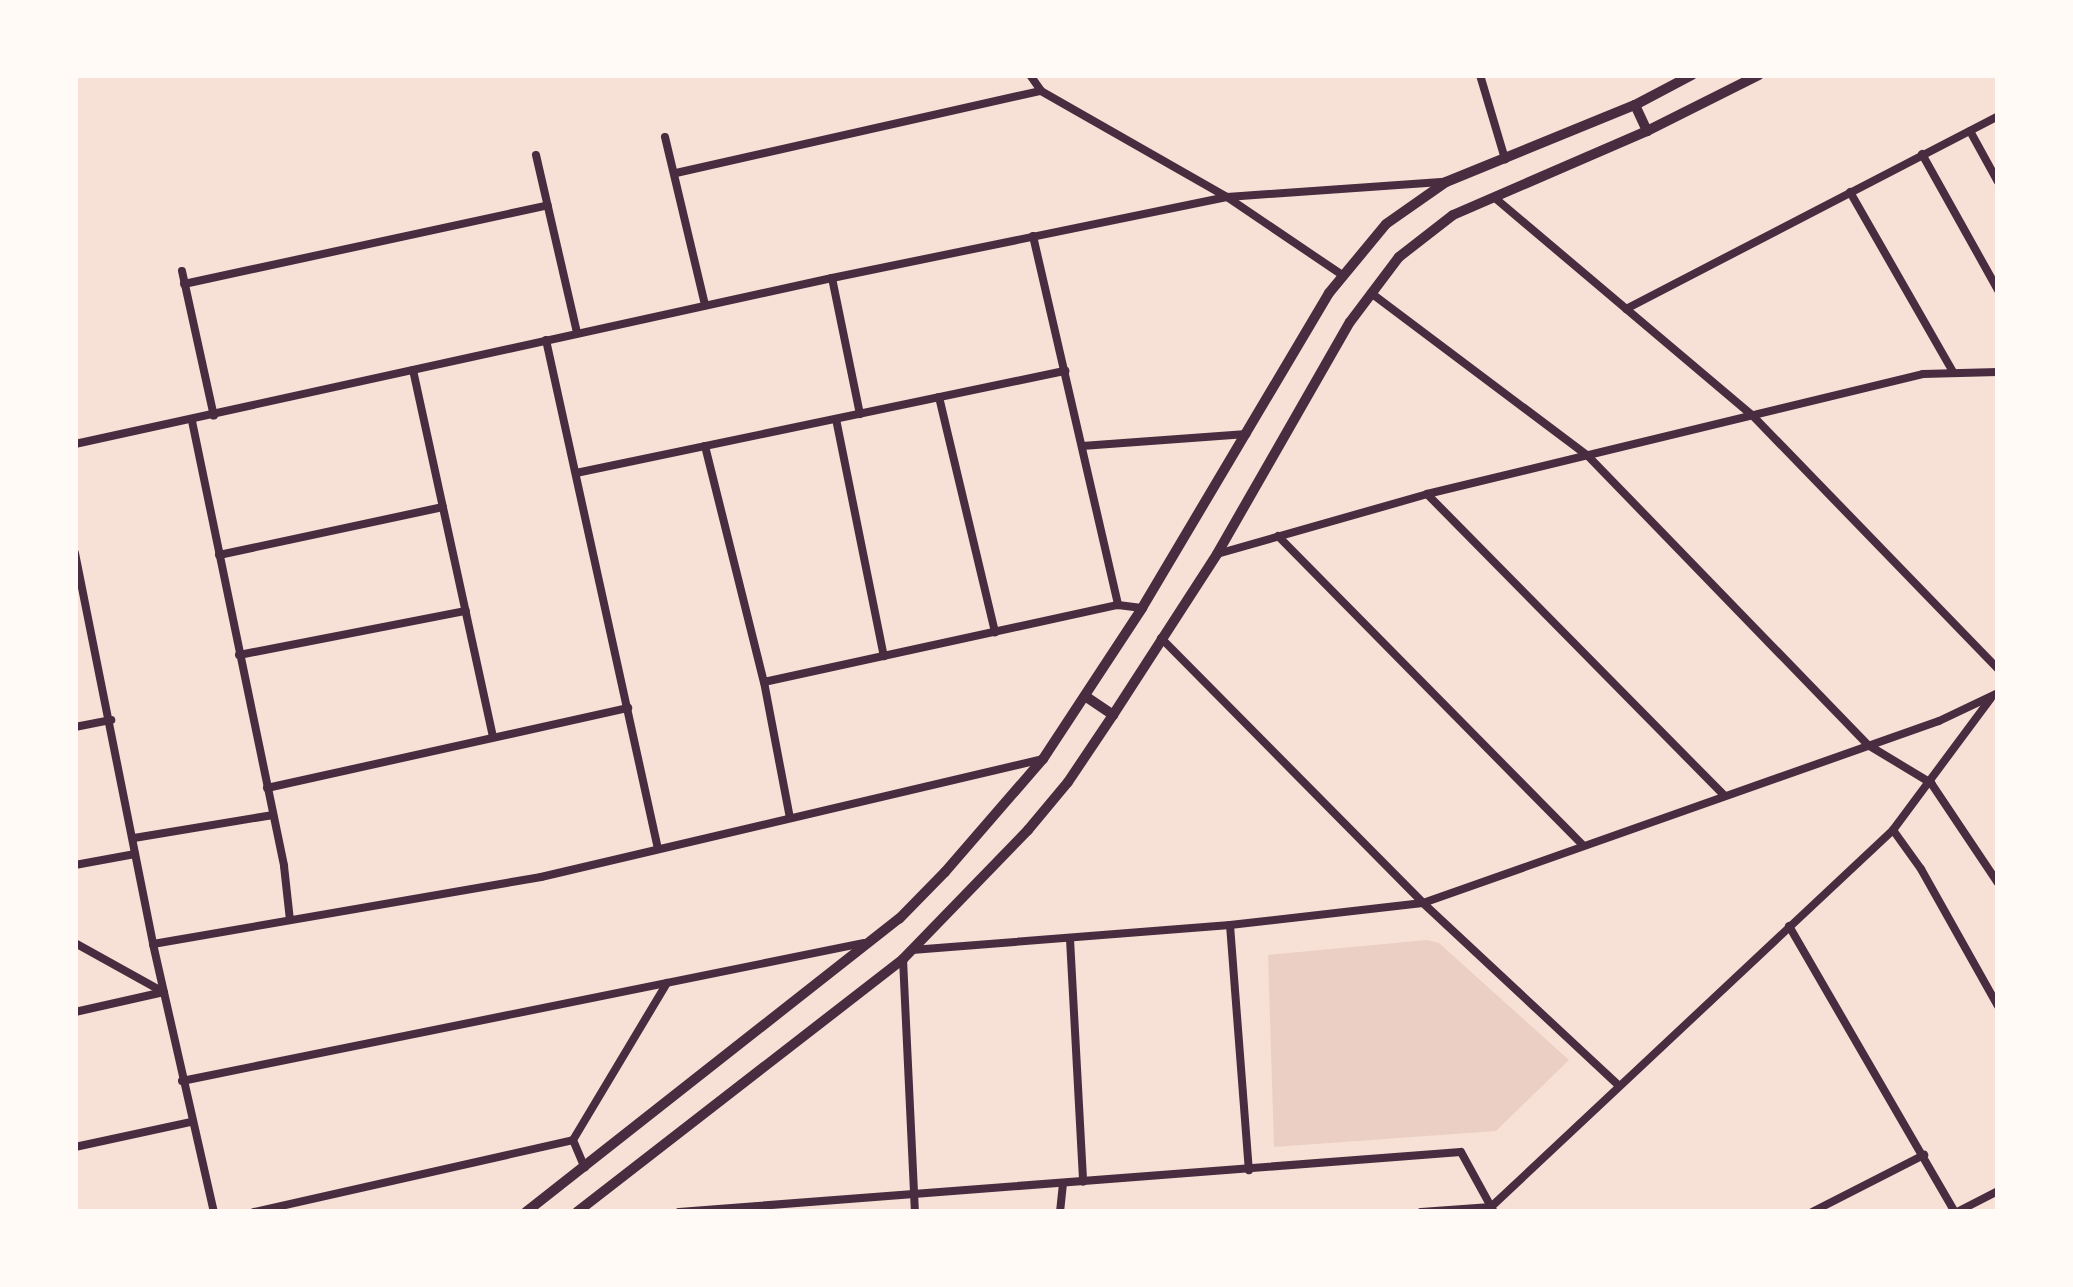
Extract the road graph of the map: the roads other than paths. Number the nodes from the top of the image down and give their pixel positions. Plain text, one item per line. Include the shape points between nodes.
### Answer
1 (1030, 75) edge
2 (1480, 75) edge
3 (1692, 75) edge
4 (1760, 75) edge
5 (1041, 90) junction
6 (1635, 105) junction
7 (1998, 116) edge
8 (1970, 131) junction
9 (1648, 132) junction
10 (665, 137) dead end
11 (1922, 154) junction
12 (536, 155) dead end
13 (1505, 160) junction
14 (676, 174) junction
15 (1446, 182) junction
16 (1998, 182) edge
17 (1850, 192) junction
18 (1227, 197) junction
19 (1495, 198) junction
20 (548, 205) junction
21 (1033, 236) junction
22 (182, 271) dead end
23 (1342, 275) junction
24 (832, 278) junction
25 (184, 284) junction
26 (1998, 290) edge
27 (1371, 293) junction
28 (705, 305) junction
29 (1626, 309) junction
30 (578, 333) junction
31 (546, 340) junction
32 (414, 370) junction
33 (1065, 371) junction
34 (1952, 372) junction
35 (1998, 372) edge
36 (939, 397) junction
37 (860, 414) junction
38 (1752, 415) junction
39 (214, 416) junction
40 (836, 419) junction
41 (192, 421) junction
42 (1248, 434) junction
43 (75, 444) edge
44 (705, 446) junction
45 (1082, 446) junction
46 (1588, 456) junction
47 (576, 474) junction
48 (1427, 494) junction
49 (443, 507) junction
50 (1278, 536) junction
51 (75, 553) edge
52 (1217, 554) junction
53 (219, 555) junction
54 (1118, 605) junction
55 (1142, 608) junction
56 (466, 611) junction
57 (994, 632) junction
58 (1160, 637) junction
59 (239, 655) junction
60 (884, 656) junction
61 (1998, 669) edge
62 (764, 682) junction
63 (1995, 695) edge
64 (1085, 696) junction
65 (628, 708) junction
66 (1113, 715) junction
67 (111, 720) junction
68 (75, 728) edge
69 (493, 737) junction
70 (1868, 745) junction
71 (1042, 759) junction
72 (1931, 783) junction
73 (267, 788) junction
74 (1725, 796) junction
75 (272, 815) junction
76 (790, 818) junction
77 (1893, 830) junction
78 (134, 838) junction
79 (1583, 845) junction
80 (658, 849) junction
81 (135, 854) junction
82 (75, 865) edge
83 (1995, 870) edge
84 (1998, 883) edge
85 (1423, 903) junction
86 (290, 920) junction
87 (1230, 925) junction
88 (1789, 926) junction
89 (1070, 939) junction
90 (75, 942) edge
91 (869, 942) junction
92 (153, 944) junction
93 (912, 950) junction
94 (903, 959) junction
95 (667, 983) junction
96 (164, 992) junction
97 (1998, 1006) edge
98 (75, 1012) edge
99 (182, 1081) junction
100 (1619, 1086) junction
101 (191, 1122) junction
102 (573, 1140) junction
103 (75, 1146) edge
104 (1924, 1156) junction
105 (586, 1168) junction
106 (1249, 1170) junction
107 (1083, 1182) junction
108 (1063, 1184) junction
109 (1998, 1192) edge
110 (917, 1194) junction
111 (772, 1208) edge
112 (1492, 1209) edge
113 (214, 1212) edge
114 (254, 1212) edge
115 (526, 1212) edge
116 (577, 1212) edge
117 (679, 1212) edge
118 (914, 1212) edge
119 (1060, 1212) edge
120 (1421, 1212) edge
121 (1812, 1212) edge
122 (1956, 1212) edge

1 - 5 street
2 - 13 street
3 - 6 street
4 - 9 street
5 - 14 street
5 - 18 street
6 - 9 street
6 - 13 street
7 - 8 street
8 - 11 street
8 - 16 street
9 - 19 street
10 - 14 street
11 - 17 street
11 - 26 street
12 - 20 street
13 - 15 street
14 - 28 street
15 - 18 street
15 - 23 street via 1386,224
17 - 29 street
17 - 34 street
18 - 21 street
18 - 23 street
19 - 27 street via 1453,215 1418,240
19 - 29 street
20 - 25 street
20 - 30 street
21 - 24 street
21 - 33 street
22 - 25 street
23 - 42 street
24 - 28 street
24 - 37 street
25 - 39 street
27 - 46 street
27 - 52 street
28 - 30 street
29 - 38 street
30 - 31 street
31 - 32 street
31 - 47 street
32 - 39 street
32 - 49 street
33 - 36 street
33 - 45 street
34 - 35 street
34 - 38 street
36 - 37 street
36 - 57 street
37 - 40 street
38 - 46 street
38 - 61 street
39 - 41 street
40 - 44 street
40 - 60 street
41 - 43 street
41 - 53 street
42 - 45 street
42 - 55 street
44 - 47 street
44 - 62 street
45 - 54 street
46 - 48 street
46 - 70 street
47 - 65 street
48 - 50 street
48 - 74 street
49 - 53 street
49 - 56 street
50 - 52 street
50 - 79 street
51 - 67 street
52 - 58 street
53 - 59 street
54 - 55 street
54 - 57 street
55 - 64 street
56 - 59 street
56 - 69 street
57 - 60 street
58 - 66 street
58 - 85 street
59 - 73 street
60 - 62 street
62 - 76 street
63 - 70 street
63 - 72 street
64 - 66 street
64 - 71 street
65 - 69 street
65 - 80 street
66 - 93 street via 1028,830
67 - 68 street
67 - 78 street
69 - 73 street
70 - 72 street
70 - 74 street
71 - 76 street
71 - 91 street via 924,894
72 - 77 street
72 - 83 street
73 - 75 street
74 - 79 street
75 - 78 street
75 - 86 street
76 - 80 street
77 - 88 street
77 - 97 street
78 - 81 street
79 - 85 street
80 - 86 street via 541,877
81 - 82 street
81 - 92 street
83 - 84 street
85 - 87 street
85 - 100 street
86 - 92 street
87 - 89 street
87 - 106 street
88 - 100 street
88 - 104 street
89 - 93 street
89 - 107 street
90 - 96 street
91 - 95 street
91 - 105 street
92 - 96 street
93 - 94 street
94 - 110 street
94 - 116 street
95 - 99 street
95 - 102 street
96 - 98 street
96 - 99 street
99 - 101 street
100 - 112 street
101 - 103 street
101 - 113 street
102 - 105 street
102 - 114 street
104 - 121 street
104 - 122 street
105 - 115 street
106 - 107 street
106 - 112 street via 1461,1152
107 - 108 street
108 - 110 street
108 - 119 street
109 - 122 street
110 - 111 street
110 - 118 street
111 - 117 street
112 - 120 street

